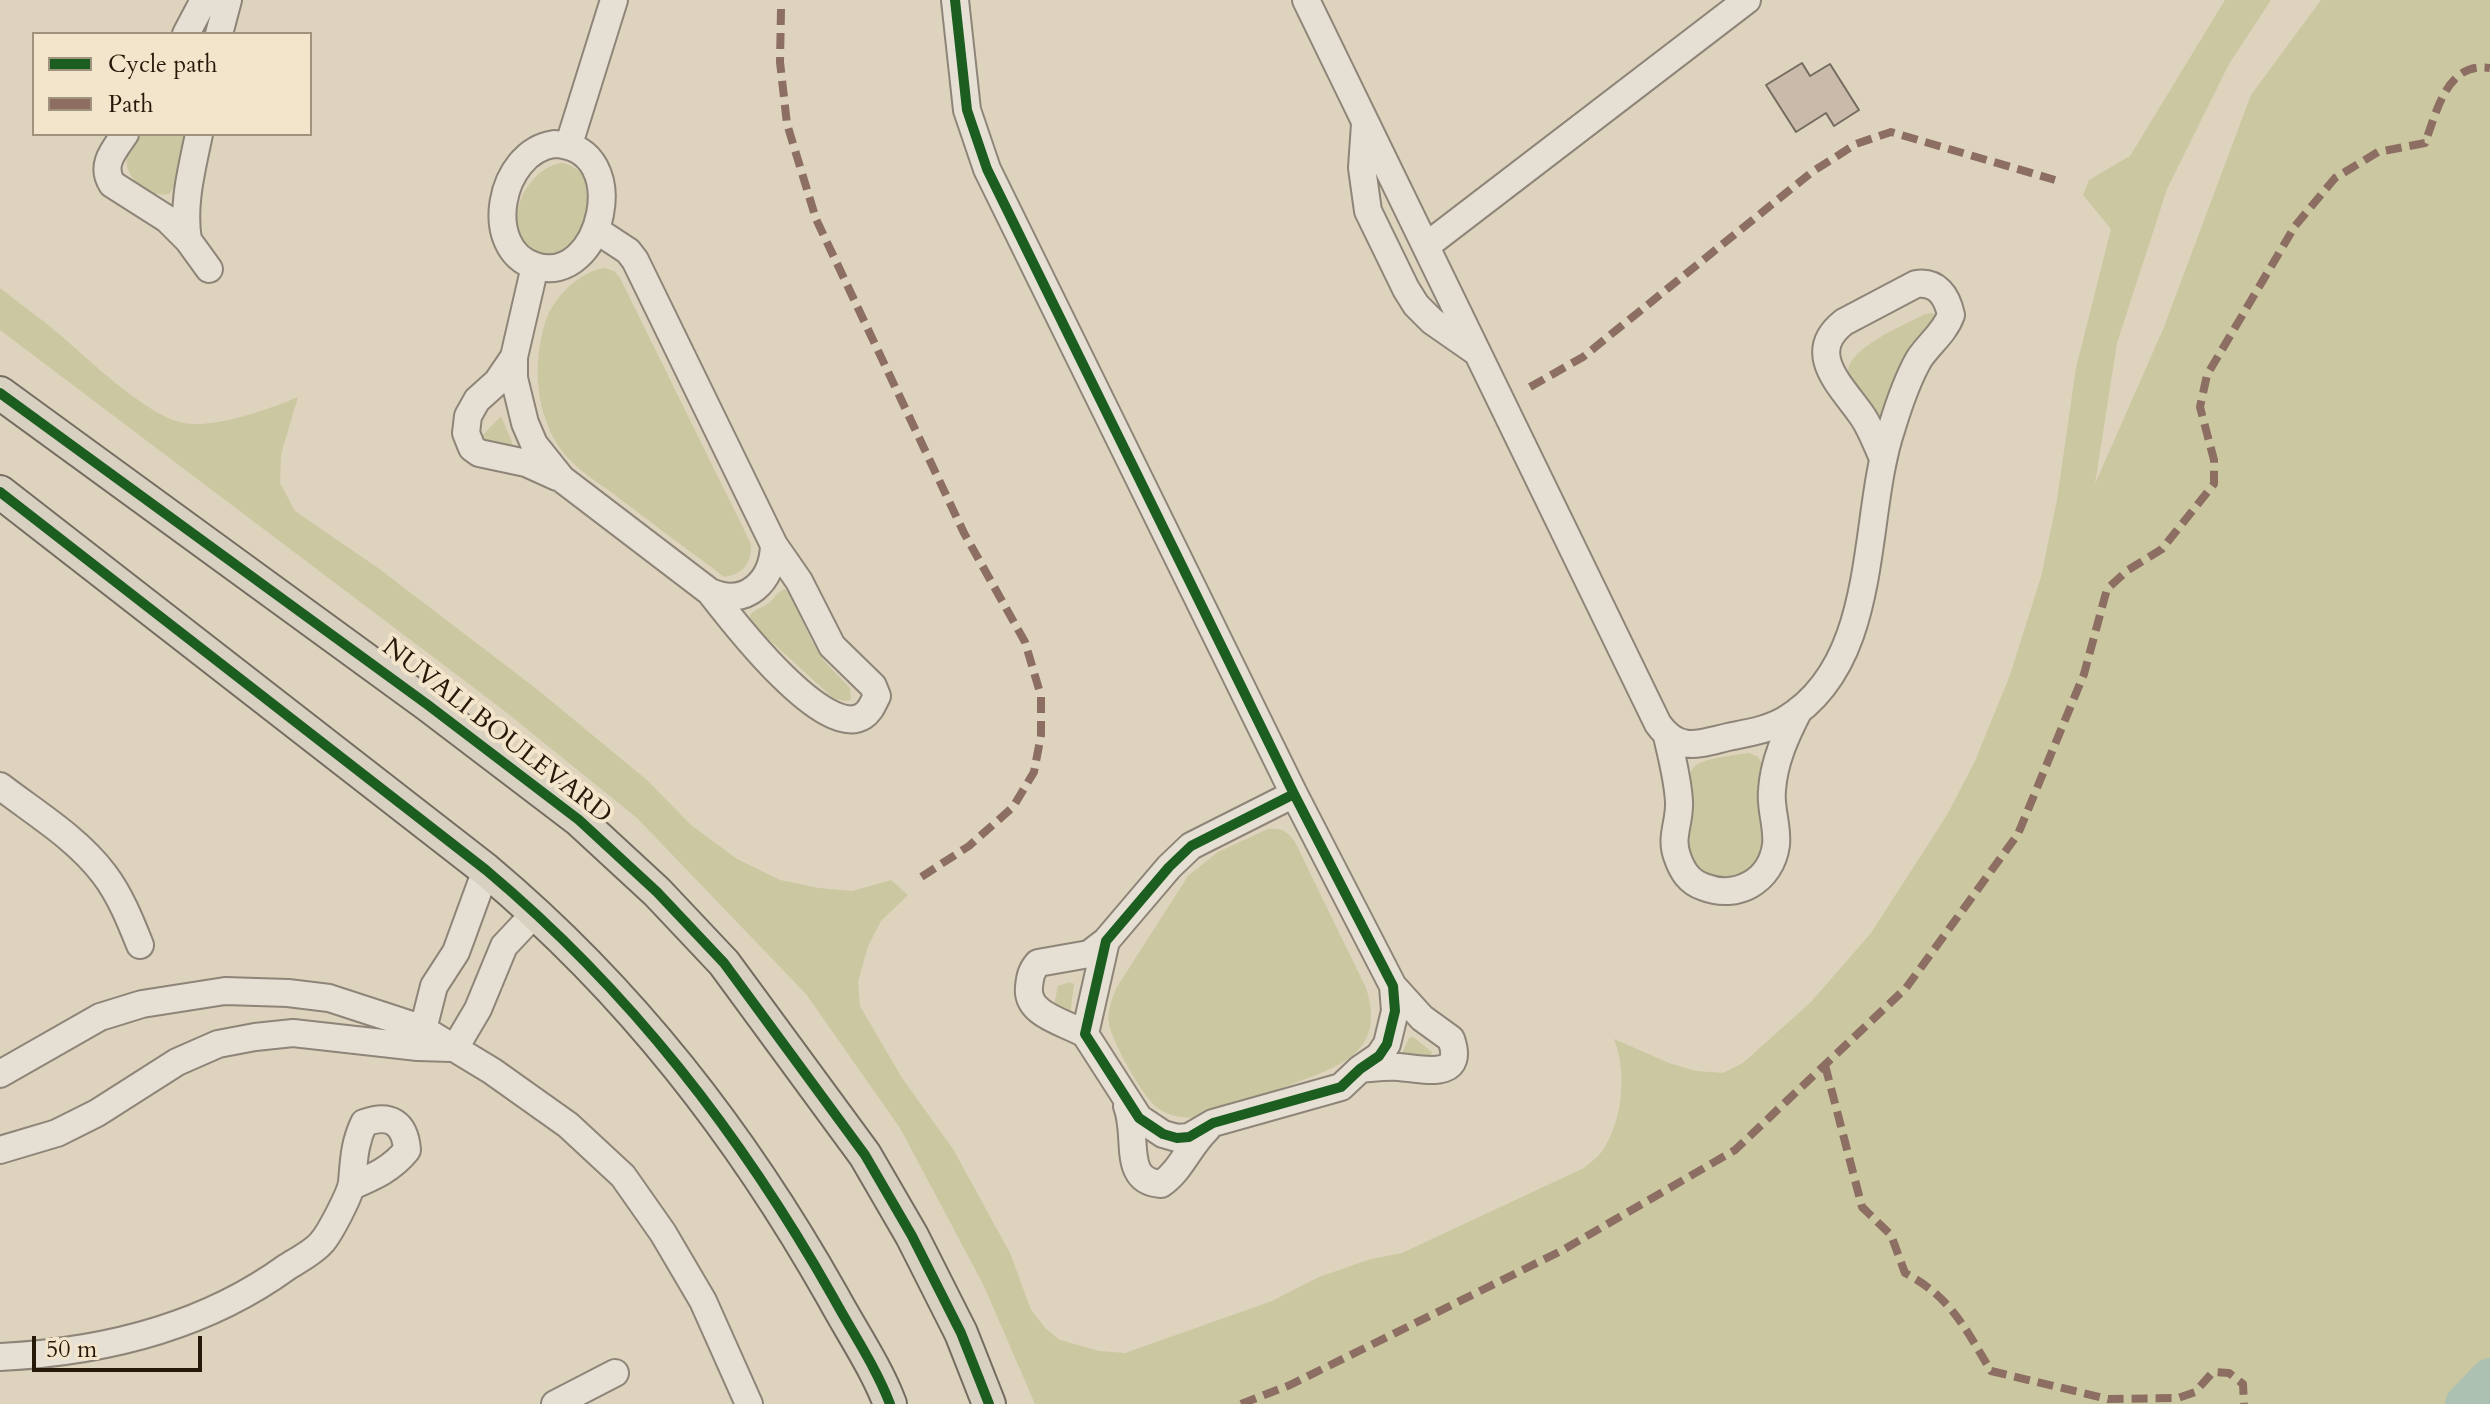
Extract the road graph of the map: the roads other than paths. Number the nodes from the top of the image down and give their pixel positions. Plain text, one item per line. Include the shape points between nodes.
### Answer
1 (204, 0) edge
2 (228, 0) edge
3 (614, 0) edge
4 (955, 0) edge
5 (1306, 0) edge
6 (1747, 0) edge
7 (187, 32) edge
8 (220, 32) edge
9 (1365, 120) junction
10 (124, 136) edge
11 (199, 136) edge
12 (569, 144) junction
13 (596, 230) junction
14 (188, 240) junction
15 (1426, 246) junction
16 (535, 266) junction
17 (209, 269) dead end
18 (1478, 354) junction
19 (514, 357) junction
20 (0, 393) edge
21 (1882, 456) junction
22 (562, 479) junction
23 (0, 492) edge
24 (774, 545) junction
25 (710, 592) junction
26 (1800, 710) junction
27 (1667, 736) junction
28 (0, 786) edge
29 (1294, 794) junction
30 (486, 870) junction
31 (536, 912) junction
32 (1106, 941) junction
33 (140, 945) dead end
34 (1393, 986) junction
35 (1085, 1034) junction
36 (420, 1038) junction
37 (455, 1048) junction
38 (1360, 1069) junction
39 (0, 1074) edge
40 (1123, 1095) junction
41 (1213, 1123) junction
42 (0, 1150) edge
43 (352, 1186) dead end
44 (0, 1357) edge
45 (615, 1373) dead end
46 (555, 1404) edge
47 (749, 1404) edge
48 (890, 1404) edge
49 (989, 1404) edge

1 - 7 street
2 - 8 street
3 - 12 street
4 - 29 street via 967,110 987,169
5 - 9 street
6 - 15 street
9 - 15 street
9 - 18 street via 1362,168 1368,211 1416,305
10 - 14 street via 110,156 107,176
11 - 14 street via 184,219
12 - 13 street via 583,153 600,180 602,213
12 - 16 street via 542,145 509,180 504,228 518,255
13 - 16 street via 566,263
13 - 24 street via 635,260
14 - 17 street
15 - 18 street
16 - 19 street
18 - 27 street
19 - 22 street via 525,423 534,444
19 - 22 street via 468,416 469,441 479,453 526,463
20 - 49 main road, NUVALI BOULEVARD via 428,705 579,820 657,892 724,963 865,1155 961,1333
21 - 21 street via 1913,370 1951,315 1940,290 1929,284 1916,284 1844,322 1826,348 1835,380 1870,427
21 - 26 street via 1865,587 1837,661
22 - 25 street
23 - 30 main road
24 - 25 street via 774,560 760,585 726,599
24 - 25 street via 832,646 873,686 877,696 865,715 841,718 823,709 760,655
26 - 27 street via 1763,730 1692,745
26 - 27 street via 1774,773 1776,845 1755,882 1743,890 1701,887 1682,868 1673,842 1680,804
28 - 33 street via 77,845 102,872
29 - 32 street via 1191,846
29 - 34 street
30 - 31 main road
30 - 36 street via 456,952 434,986
31 - 37 street via 504,946
31 - 48 main road via 604,980 734,1137 804,1246
32 - 35 street
32 - 35 street via 1089,954 1038,963 1029,981 1033,1007
34 - 38 street via 1395,1011 1387,1044
34 - 38 street via 1422,1018 1451,1039 1450,1062 1437,1071
35 - 40 street
36 - 37 street
36 - 39 street via 329,998 225,991 142,1004 100,1017
36 - 42 street via 293,1033 218,1044 177,1062 57,1133
37 - 47 street via 568,1125 623,1176 703,1301
38 - 41 street via 1341,1087
40 - 41 street via 1139,1118 1163,1134 1189,1137
40 - 41 street via 1132,1118 1134,1168 1152,1183 1161,1184 1175,1173 1195,1140
43 - 44 street via 322,1243 217,1310 95,1348
45 - 46 street

